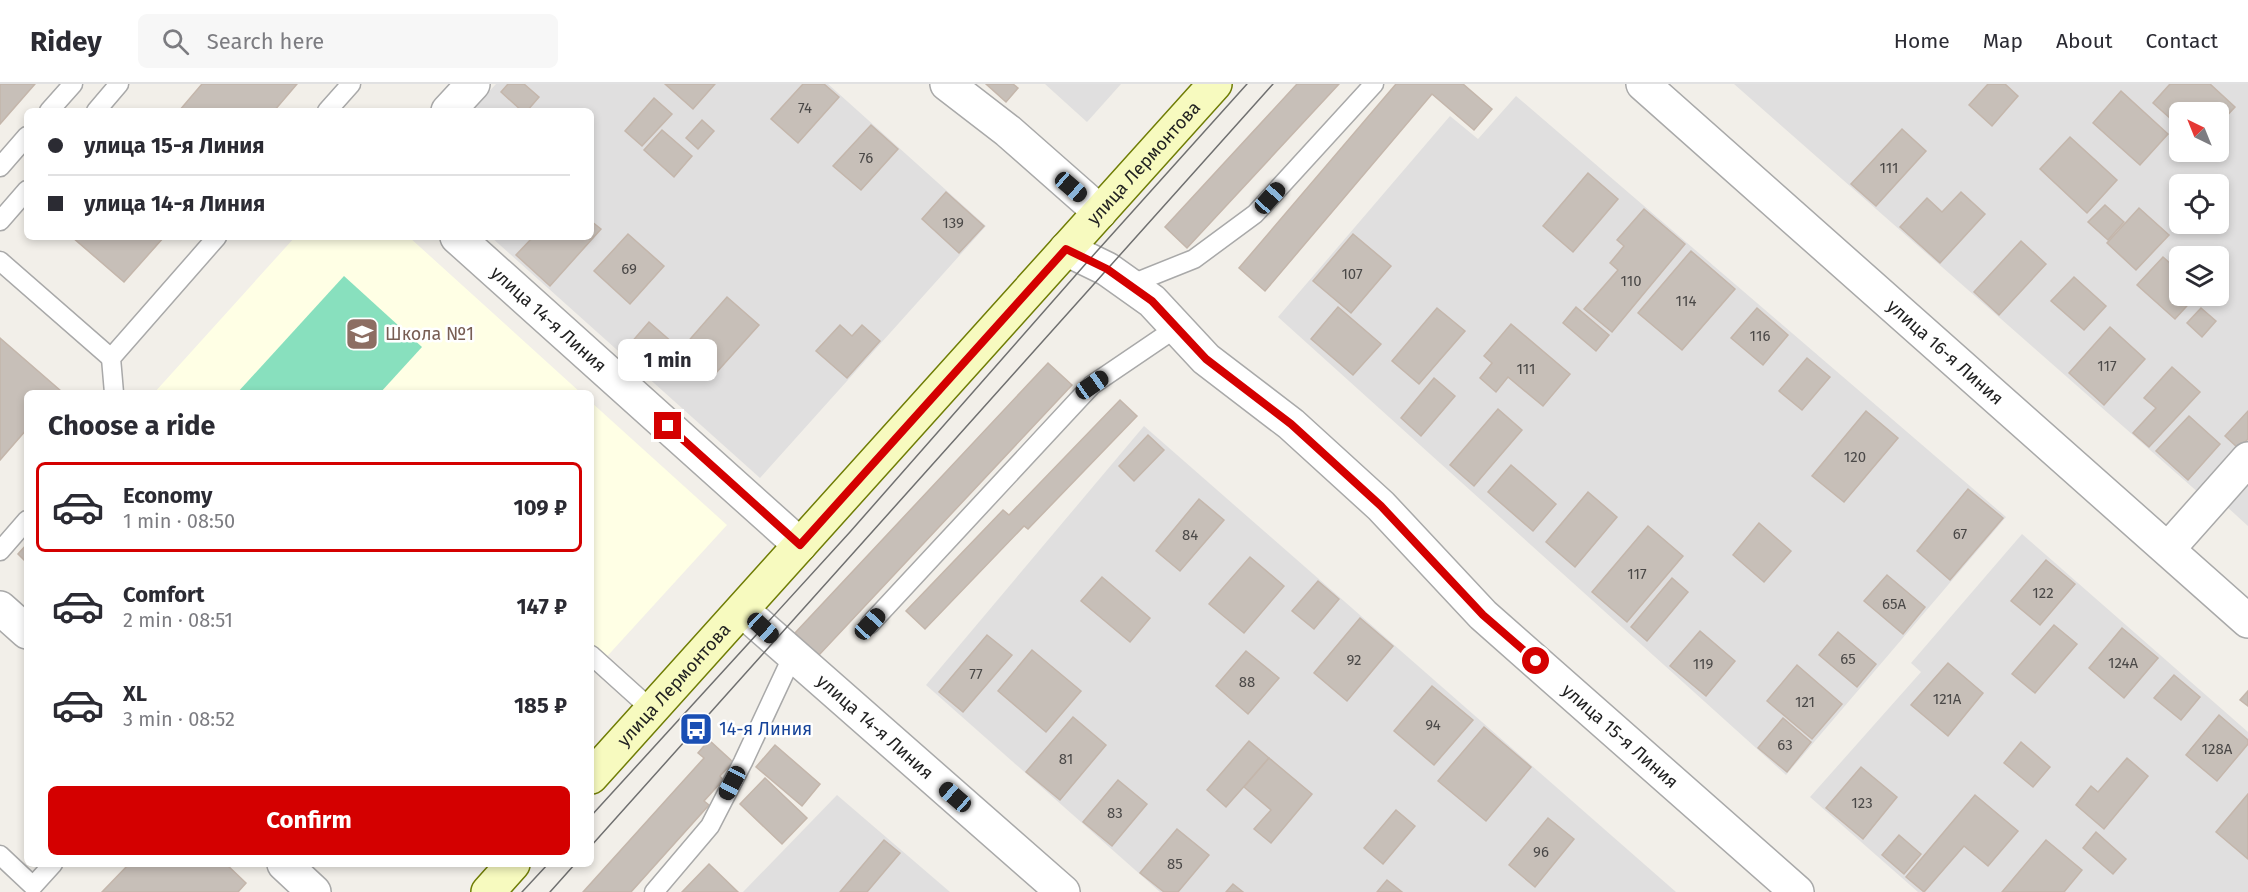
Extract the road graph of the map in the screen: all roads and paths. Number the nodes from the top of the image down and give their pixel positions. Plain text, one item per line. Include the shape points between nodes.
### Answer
1 (73, 84) edge
2 (119, 84) edge
3 (351, 84) edge
4 (473, 84) edge
5 (947, 84) edge
6 (1215, 84) edge
7 (1374, 84) edge
8 (1642, 84) edge
9 (52, 108) edge
10 (99, 108) edge
11 (330, 108) edge
12 (451, 108) edge
13 (24, 139) edge
14 (0, 167) edge
15 (24, 193) edge
16 (1100, 212) junction
17 (0, 221) edge
18 (214, 240) edge
19 (460, 240) edge
20 (1066, 249) junction
21 (0, 261) edge
22 (1129, 285) junction
23 (1176, 328) junction
24 (111, 358) junction
25 (114, 390) edge
26 (2248, 459) edge
27 (24, 523) edge
28 (800, 545) junction
29 (2168, 549) junction
30 (0, 551) edge
31 (0, 608) edge
32 (742, 610) junction
33 (2248, 621) edge
34 (870, 624) dead end
35 (24, 629) edge
36 (793, 655) junction
37 (594, 658) edge
38 (652, 710) junction
39 (594, 774) edge
40 (0, 855) edge
41 (50, 867) edge
42 (287, 867) edge
43 (510, 867) edge
44 (314, 892) edge
45 (488, 892) edge
46 (654, 892) edge
47 (1063, 892) edge
48 (1797, 892) edge

1 - 9 lane
2 - 10 lane
3 - 11 lane
4 - 12 street
5 - 16 street via 1008,131
6 - 16 main road, улица Лермонтова
7 - 22 lane via 1256,214 1194,260
8 - 29 street, улица 16-я Линия
13 - 14 lane
15 - 17 lane
16 - 20 main road, улица Лермонтова
18 - 24 lane
19 - 28 street, улица 14-я Линия
20 - 22 street, улица 15-я Линия
20 - 28 main road, улица Лермонтова
21 - 24 lane
22 - 23 street, улица 15-я Линия via 1152,301
23 - 34 lane via 1092,385
23 - 48 street, улица 15-я Линия via 1206,359 1291,424 1381,506 1483,615
24 - 25 lane
26 - 29 street
27 - 30 lane
28 - 32 main road, улица Лермонтова
29 - 33 street, улица 16-я Линия
31 - 35 street
32 - 36 street, улица 14-я Линия
32 - 38 main road, улица Лермонтова
36 - 46 lane via 710,826
36 - 47 street, улица 14-я Линия
37 - 38 lane
38 - 39 main road, улица Лермонтова
40 - 41 lane via 33,886
42 - 44 street
43 - 45 main road

